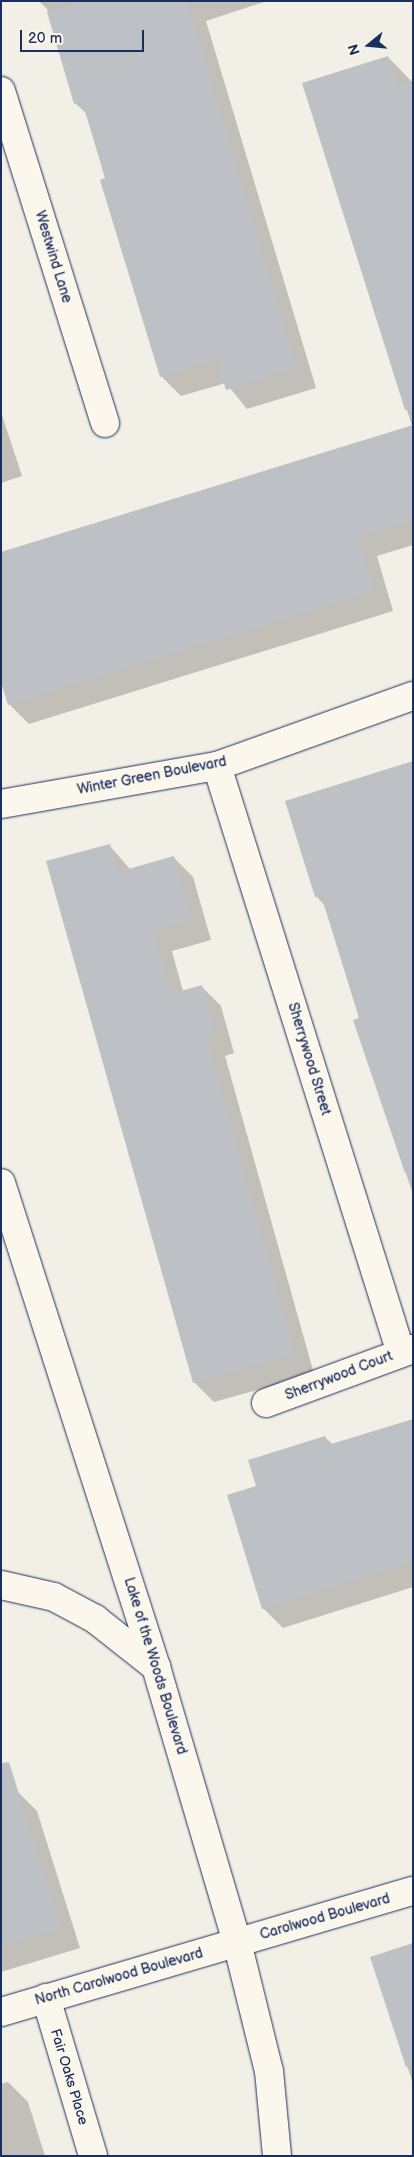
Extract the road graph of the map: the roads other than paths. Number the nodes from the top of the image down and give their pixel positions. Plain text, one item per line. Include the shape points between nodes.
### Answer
1 (1, 91) edge
2 (106, 423) dead end
3 (413, 696) edge
4 (217, 766) junction
5 (1, 804) edge
6 (1, 1183) edge
7 (407, 1351) edge
8 (266, 1403) dead end
9 (1, 1584) edge
10 (156, 1666) junction
11 (413, 1891) edge
12 (238, 1942) junction
13 (46, 1998) junction
14 (1, 2012) edge
15 (93, 2156) edge
16 (277, 2156) edge

1 - 2 street, Westwind Lane
3 - 4 street, Winter Green Boulevard
4 - 5 street, Winter Green Boulevard
4 - 7 street, Sherrywood Street
6 - 10 street, Lake of the Woods Boulevard
7 - 8 street, Sherrywood Court
9 - 10 street via 38,1592 87,1614
10 - 12 street, Lake of the Woods Boulevard
11 - 12 street, Carolwood Boulevard
12 - 13 street, North Carolwood Boulevard
12 - 16 street, Lake of the Woods Boulevard via 269,2071
13 - 14 street, North Carolwood Boulevard
13 - 15 street, Fair Oaks Place

